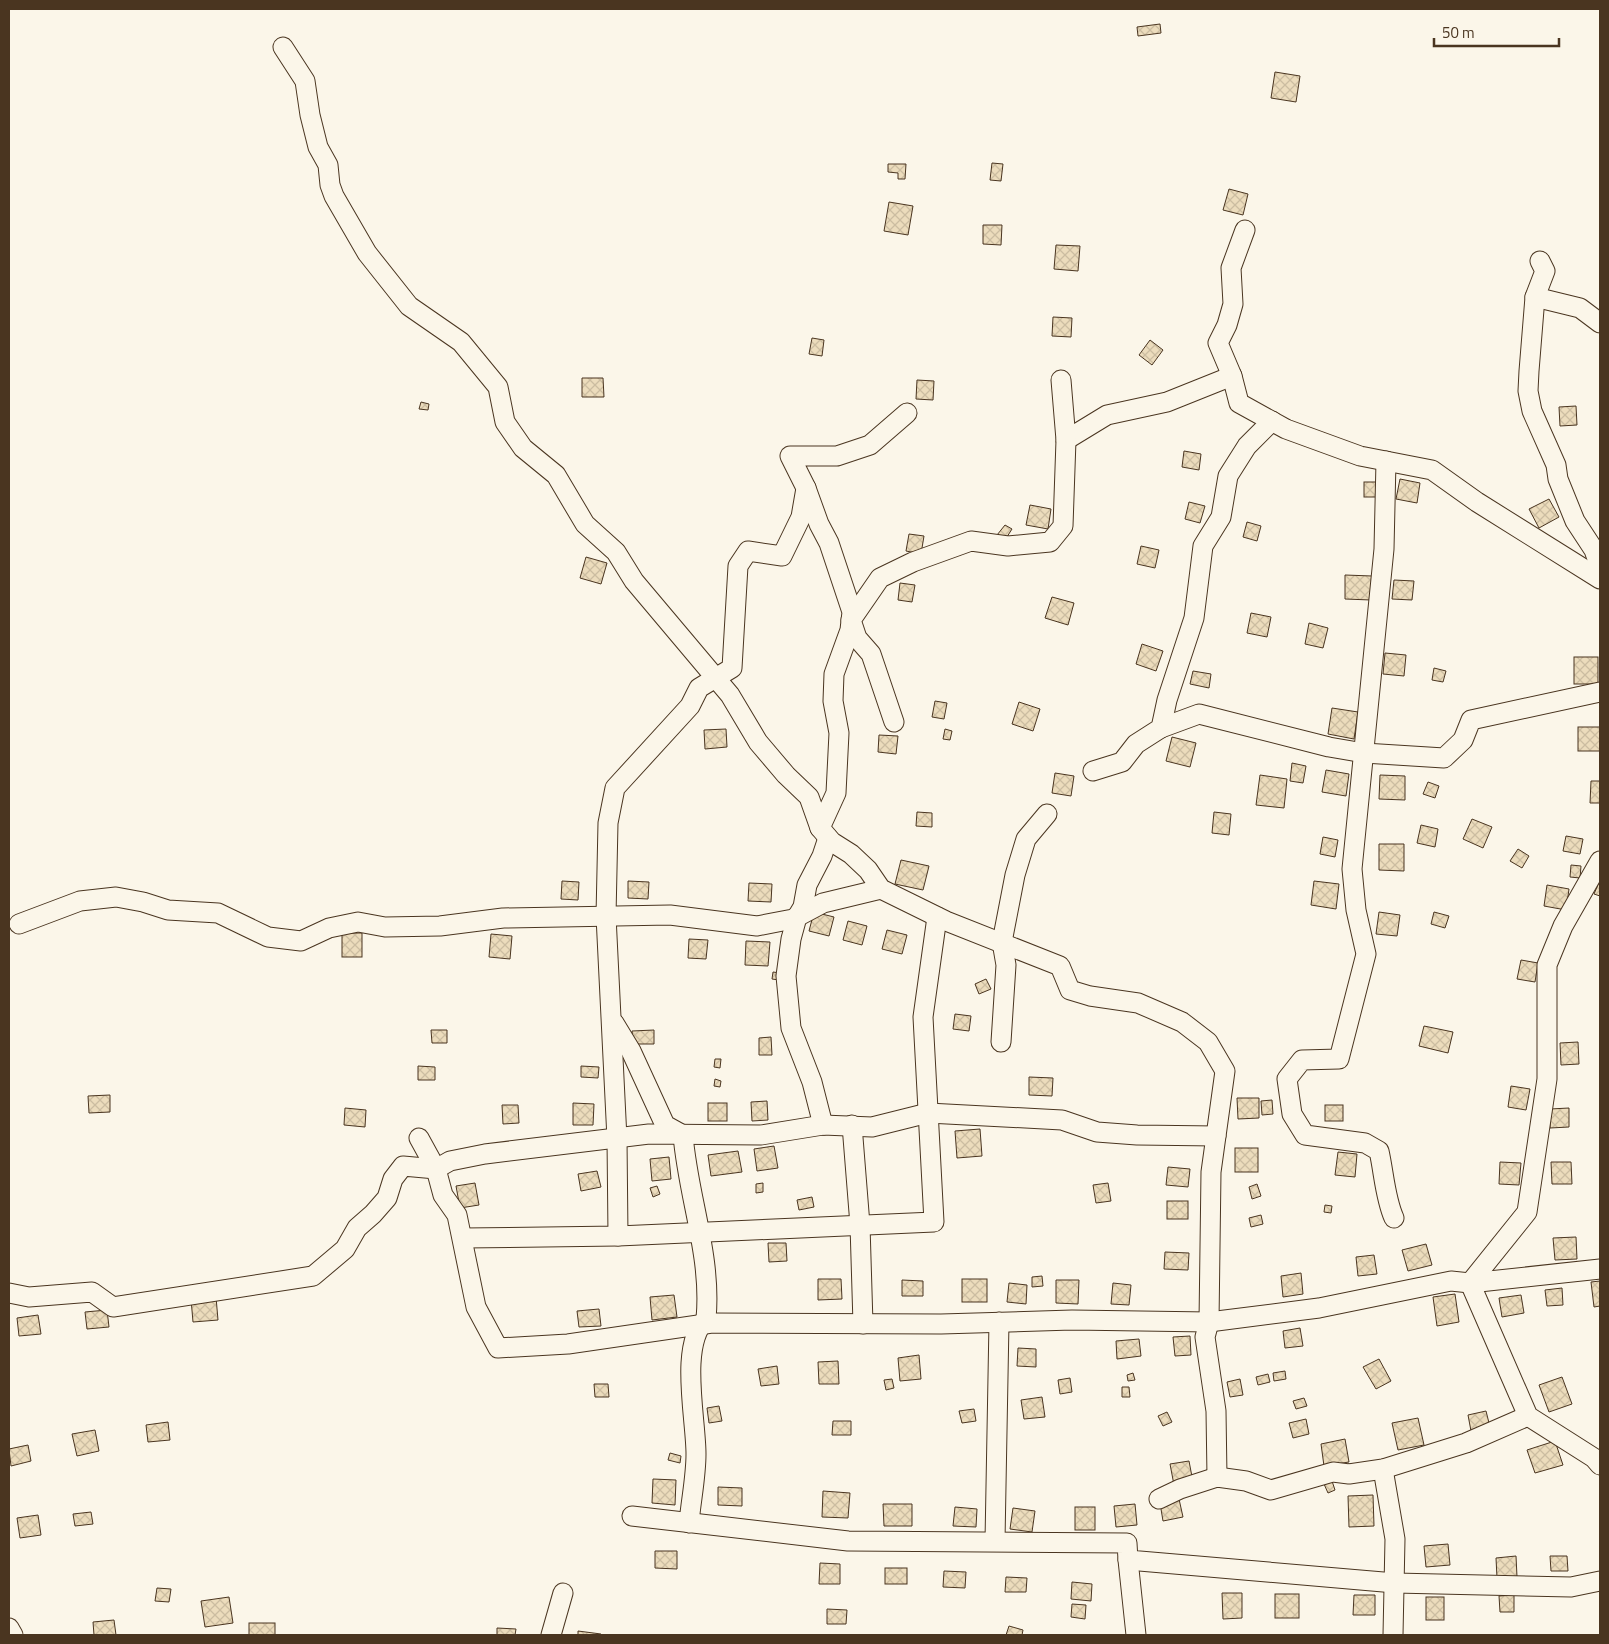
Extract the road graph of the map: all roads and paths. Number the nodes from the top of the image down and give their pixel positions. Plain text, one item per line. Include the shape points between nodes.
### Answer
1 (284, 47) dead end
2 (1245, 230) dead end
3 (1540, 262) dead end
4 (1535, 296) junction
5 (1600, 323) edge
6 (1232, 376) junction
7 (1061, 380) dead end
8 (1253, 410) junction
9 (907, 413) dead end
10 (1272, 421) junction
11 (1066, 440) junction
12 (1248, 446) junction
13 (1386, 461) junction
14 (806, 488) junction
15 (1600, 566) edge
16 (1600, 580) edge
17 (851, 620) junction
18 (717, 680) junction
19 (1600, 692) edge
20 (894, 722) dead end
21 (1161, 728) junction
22 (1364, 753) junction
23 (1093, 771) dead end
24 (1047, 814) dead end
25 (824, 833) junction
26 (1600, 861) edge
27 (881, 889) junction
28 (606, 916) junction
29 (937, 917) junction
30 (797, 918) junction
31 (19, 924) dead end
32 (1002, 942) junction
33 (612, 1019) junction
34 (1001, 1042) dead end
35 (928, 1113) junction
36 (823, 1125) junction
37 (852, 1125) junction
38 (683, 1134) junction
39 (1216, 1136) junction
40 (419, 1138) dead end
41 (617, 1139) junction
42 (436, 1169) junction
43 (1394, 1218) dead end
44 (860, 1224) junction
45 (700, 1232) junction
46 (618, 1236) junction
47 (463, 1238) junction
48 (1600, 1269) edge
49 (1470, 1283) junction
50 (9, 1293) edge
51 (999, 1322) junction
52 (1209, 1322) junction
53 (701, 1324) junction
54 (863, 1324) junction
55 (1528, 1416) junction
56 (1600, 1466) edge
57 (1384, 1468) junction
58 (1217, 1477) junction
59 (1159, 1499) dead end
60 (632, 1516) dead end
61 (689, 1523) junction
62 (995, 1541) junction
63 (1128, 1560) junction
64 (1600, 1581) edge
65 (1395, 1583) junction
66 (563, 1593) dead end
67 (9, 1628) edge
68 (13, 1635) edge
69 (551, 1635) edge
70 (1136, 1635) edge
71 (1393, 1635) edge

1 - 18 street via 305,81 318,147 328,165 334,196 367,254 409,306 461,342 498,387 504,422 523,448 556,475 585,524 616,552 634,581
2 - 6 street via 1231,268 1233,304 1218,343
3 - 4 street via 1545,271
4 - 5 street via 1580,308
4 - 15 street via 1528,391 1532,411 1556,465 1558,479 1575,520
6 - 8 street via 1239,403
6 - 11 street via 1167,402 1108,415
7 - 11 street
8 - 10 street
8 - 12 street
9 - 14 street via 870,445 836,456 790,456
10 - 12 street
10 - 13 street via 1360,456
11 - 17 street via 1063,526 1050,542 1008,546 972,541 944,550 880,578
12 - 21 street via 1228,476 1221,517 1203,546 1194,618
13 - 16 street via 1432,470
13 - 22 street via 1384,550
14 - 17 street via 848,597
14 - 18 street via 801,516 782,556 748,551 738,566 732,668
17 - 20 street via 856,638 871,654
17 - 25 street via 834,674 833,701 839,733 836,793
18 - 25 street via 730,695 758,742 809,797
18 - 28 street via 699,688 690,706 615,788 608,823
19 - 22 street via 1471,720 1463,740 1444,758
21 - 22 street via 1199,714
21 - 23 street via 1136,744 1122,762
22 - 43 street via 1352,869 1356,910 1366,954 1339,1059 1302,1060 1287,1079 1292,1114 1305,1135 1364,1143 1379,1151 1388,1204
24 - 32 street via 1026,839 1015,875
25 - 27 street via 868,870
25 - 30 street via 822,856 807,885 803,907
26 - 49 street via 1563,926 1547,965 1547,1078 1527,1212
27 - 29 street
27 - 30 street via 823,903
28 - 30 street via 670,915 757,926
28 - 31 street via 502,918 440,926 386,927 358,922 329,928 301,941 268,937 218,912 168,910 116,896 80,901
28 - 33 street
29 - 32 street
29 - 35 street via 923,1017
30 - 36 street via 786,976 790,1028 812,1082
32 - 34 street via 1006,965
32 - 39 street via 1060,966 1070,990 1138,1003 1182,1022 1208,1042 1225,1071
33 - 38 street via 631,1051 665,1125
33 - 41 street
35 - 37 street via 872,1127
35 - 39 street via 1062,1120 1097,1132
35 - 44 street via 934,1222
36 - 37 street
36 - 38 street via 761,1135
37 - 44 street
38 - 41 street via 649,1134
38 - 45 street via 685,1164
39 - 52 street via 1211,1172
40 - 42 street
41 - 42 street via 527,1147 450,1160
41 - 46 street
42 - 47 street via 443,1195 457,1215
42 - 50 street via 403,1166 393,1179 387,1198 356,1228 345,1249 313,1276 113,1307 92,1292 29,1297
44 - 45 street
44 - 54 street
45 - 46 street
45 - 53 street via 709,1294 706,1319
46 - 47 street
47 - 53 street via 476,1307 498,1348 568,1344
48 - 49 street
49 - 52 street via 1451,1281 1319,1308
49 - 55 street
51 - 52 street
51 - 54 street
51 - 62 street
52 - 58 street via 1205,1337 1216,1411
53 - 54 street
53 - 61 street via 691,1360 696,1455
55 - 56 street via 1594,1458
55 - 57 street via 1466,1443
57 - 58 street via 1350,1474 1333,1472 1271,1490 1246,1481
57 - 65 street via 1395,1539
58 - 59 street
60 - 61 street
61 - 62 street via 848,1541
62 - 63 street via 1127,1542
63 - 65 street
63 - 70 street
64 - 65 street via 1571,1587
65 - 71 street
66 - 69 street
67 - 68 street

